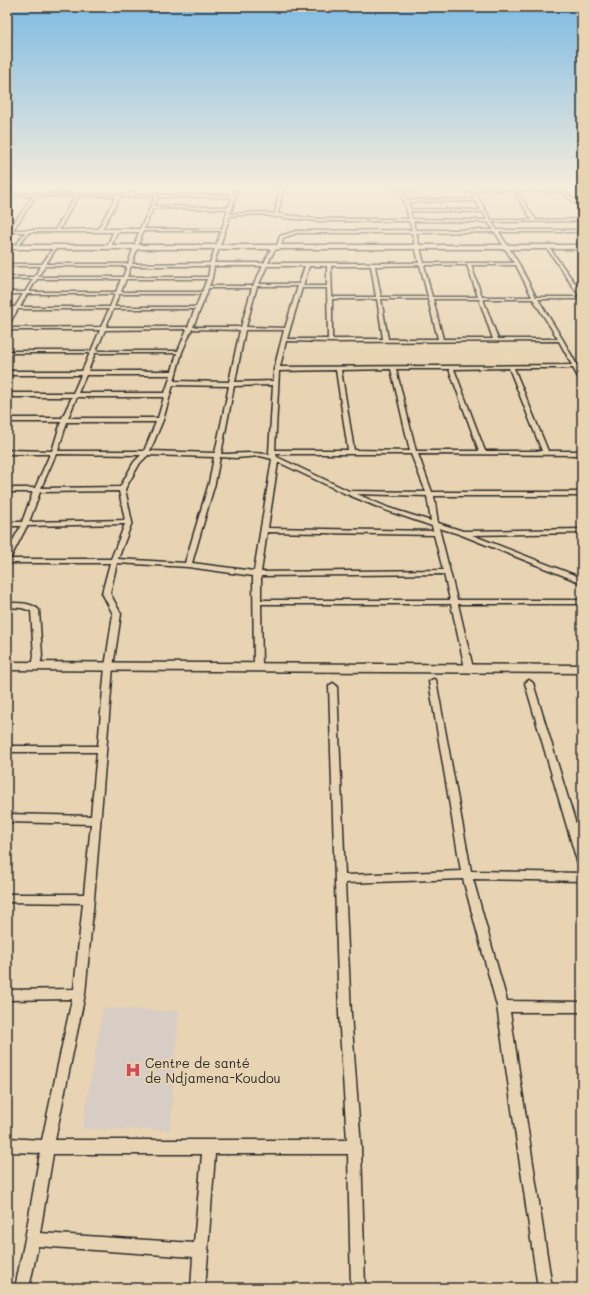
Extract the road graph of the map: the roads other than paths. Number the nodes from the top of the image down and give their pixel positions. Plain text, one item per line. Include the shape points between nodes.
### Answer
1 (505, 246) junction
2 (7, 247) edge
3 (15, 247) joint
4 (55, 247) junction
5 (109, 247) joint
6 (136, 247) junction
7 (217, 247) junction
8 (279, 247) junction
9 (418, 247) junction
10 (548, 247) junction
11 (582, 247) edge
12 (7, 264) edge
13 (45, 264) junction
14 (130, 264) junction
15 (212, 264) junction
16 (517, 264) junction
17 (264, 265) junction
18 (307, 265) junction
19 (329, 265) junction
20 (373, 265) junction
21 (421, 265) junction
22 (469, 265) junction
23 (7, 278) edge
24 (34, 278) junction
25 (210, 278) junction
26 (123, 279) junction
27 (208, 286) junction
28 (255, 286) junction
29 (300, 286) junction
30 (328, 287) junction
31 (7, 293) edge
32 (25, 293) junction
33 (118, 293) junction
34 (205, 293) junction
35 (378, 297) junction
36 (431, 297) junction
37 (481, 297) junction
38 (534, 297) junction
39 (582, 297) edge
40 (330, 298) junction
41 (7, 308) edge
42 (16, 308) junction
43 (111, 308) junction
44 (198, 308) junction
45 (7, 322) edge
46 (104, 328) junction
47 (191, 328) junction
48 (243, 328) junction
49 (7, 329) edge
50 (287, 329) junction
51 (285, 340) junction
52 (561, 340) junction
53 (330, 341) junction
54 (386, 341) junction
55 (441, 341) junction
56 (496, 341) junction
57 (7, 352) edge
58 (94, 352) junction
59 (180, 352) junction
60 (575, 366) junction
61 (582, 366) edge
62 (393, 367) junction
63 (452, 367) junction
64 (512, 367) junction
65 (338, 368) junction
66 (277, 369) junction
67 (7, 373) edge
68 (174, 373) junction
69 (84, 374) junction
70 (582, 379) edge
71 (171, 383) junction
72 (276, 383) junction
73 (232, 384) junction
74 (7, 395) edge
75 (76, 395) junction
76 (168, 395) junction
77 (65, 419) junction
78 (7, 420) edge
79 (160, 420) junction
80 (7, 452) edge
81 (482, 452) junction
82 (54, 453) junction
83 (146, 453) junction
84 (352, 453) junction
85 (414, 453) junction
86 (546, 453) junction
87 (582, 453) edge
88 (218, 454) junction
89 (273, 455) junction
90 (122, 489) junction
91 (7, 490) edge
92 (37, 490) junction
93 (346, 492) junction
94 (430, 494) junction
95 (582, 494) edge
96 (129, 522) junction
97 (7, 524) edge
98 (25, 524) junction
99 (435, 524) junction
100 (263, 530) junction
101 (582, 531) edge
102 (437, 533) junction
103 (461, 533) junction
104 (7, 556) edge
105 (7, 560) edge
106 (114, 561) junction
107 (188, 566) junction
108 (447, 572) junction
109 (257, 574) junction
110 (570, 576) junction
111 (582, 576) edge
112 (582, 581) edge
113 (258, 602) junction
114 (454, 602) junction
115 (582, 602) edge
116 (7, 605) edge
117 (7, 666) edge
118 (36, 666) junction
119 (108, 667) junction
120 (258, 667) junction
121 (469, 668) junction
122 (582, 669) edge
123 (433, 682) dead end
124 (529, 683) dead end
125 (333, 686) dead end
126 (7, 749) edge
127 (102, 749) junction
128 (7, 818) edge
129 (95, 820) junction
130 (582, 861) edge
131 (467, 875) junction
132 (582, 877) edge
133 (340, 879) junction
134 (7, 898) edge
135 (89, 899) junction
136 (79, 994) junction
137 (7, 995) edge
138 (503, 1006) junction
139 (582, 1007) edge
140 (7, 1145) edge
141 (209, 1146) junction
142 (47, 1147) junction
143 (354, 1147) junction
144 (32, 1239) junction
145 (202, 1251) junction
146 (22, 1288) edge
147 (198, 1288) edge
148 (358, 1288) edge
149 (545, 1288) edge

1 - 9 street
1 - 10 street
1 - 16 street
2 - 3 street
3 - 4 street
4 - 5 street
4 - 13 street
5 - 6 street
6 - 7 street
6 - 14 street
7 - 8 street
7 - 15 street
8 - 9 street
8 - 17 street via 272,250
9 - 21 street
10 - 11 street
10 - 39 street
12 - 13 street
13 - 14 street
13 - 24 street
14 - 15 street
14 - 26 street
15 - 17 street
15 - 25 street
16 - 22 street
16 - 38 street
17 - 18 street
17 - 28 street
18 - 19 street
18 - 29 street
19 - 20 street
19 - 30 street
20 - 21 street
20 - 35 street
21 - 22 street
21 - 36 street
22 - 37 street
23 - 24 street
24 - 26 street
24 - 32 street
25 - 26 street
25 - 27 street
26 - 33 street
27 - 28 street
27 - 34 street
28 - 29 street
28 - 48 street
29 - 30 street
29 - 50 street
30 - 40 street
31 - 32 street
32 - 33 street
32 - 42 street
33 - 34 street
33 - 43 street
34 - 44 street
35 - 36 street
35 - 40 street
35 - 54 street
36 - 37 street
36 - 55 street
37 - 38 street
37 - 56 street
38 - 39 street
38 - 52 street
40 - 53 street
41 - 42 street
42 - 43 street
42 - 45 street
43 - 44 street
43 - 46 street
44 - 47 street
46 - 47 street
46 - 49 street
46 - 58 street
47 - 48 street
47 - 59 street
48 - 50 street
48 - 73 street
50 - 51 street
51 - 53 street
51 - 66 street
52 - 56 street
52 - 60 street
53 - 54 street
54 - 55 street
55 - 56 street
57 - 58 street
58 - 59 street
58 - 69 street
59 - 68 street
60 - 61 street
60 - 64 street
60 - 70 street
62 - 63 street
62 - 65 street
62 - 85 street
63 - 64 street
63 - 81 street
64 - 86 street
65 - 66 street
65 - 84 street
66 - 72 street
67 - 69 street
68 - 69 street
68 - 71 street
69 - 75 street
71 - 73 street
71 - 76 street
72 - 73 street
72 - 89 street
73 - 88 street
74 - 75 street
75 - 76 street
75 - 77 street
76 - 79 street
77 - 78 street
77 - 79 street
77 - 82 street
79 - 83 street
80 - 82 street
81 - 85 street
81 - 86 street
82 - 83 street
82 - 92 street
83 - 88 street
83 - 90 street via 136,462
84 - 85 street
84 - 89 street
85 - 94 street
86 - 87 street
88 - 89 street
88 - 107 street
89 - 93 street
89 - 100 street
90 - 92 street
90 - 96 street
91 - 92 street
92 - 98 street
93 - 94 street
93 - 99 street
94 - 95 street
94 - 99 street
96 - 98 street
96 - 106 street
97 - 98 street
98 - 104 street
99 - 102 street
99 - 103 street
100 - 102 street
100 - 109 street
101 - 103 street
102 - 108 street
103 - 110 street
105 - 106 street
106 - 107 street
106 - 119 street via 106,593 117,614
107 - 109 street
108 - 109 street
108 - 114 street
109 - 113 street
110 - 111 street
110 - 112 street
113 - 114 street
113 - 120 street
114 - 115 street
114 - 121 street
116 - 118 street via 25,606 35,610 38,656
117 - 118 street
118 - 119 street
119 - 120 street
119 - 127 street
120 - 121 street
121 - 122 street
123 - 131 street
124 - 130 street
125 - 133 street
126 - 127 street
127 - 129 street
128 - 129 street
129 - 135 street
131 - 132 street
131 - 133 street
131 - 138 street
133 - 143 street via 345,1014
134 - 135 street
135 - 136 street
136 - 137 street
136 - 142 street
138 - 139 street
138 - 149 street
140 - 142 street
141 - 142 street
141 - 143 street
141 - 145 street
142 - 144 street
143 - 148 street
144 - 145 street
144 - 146 street
145 - 147 street

